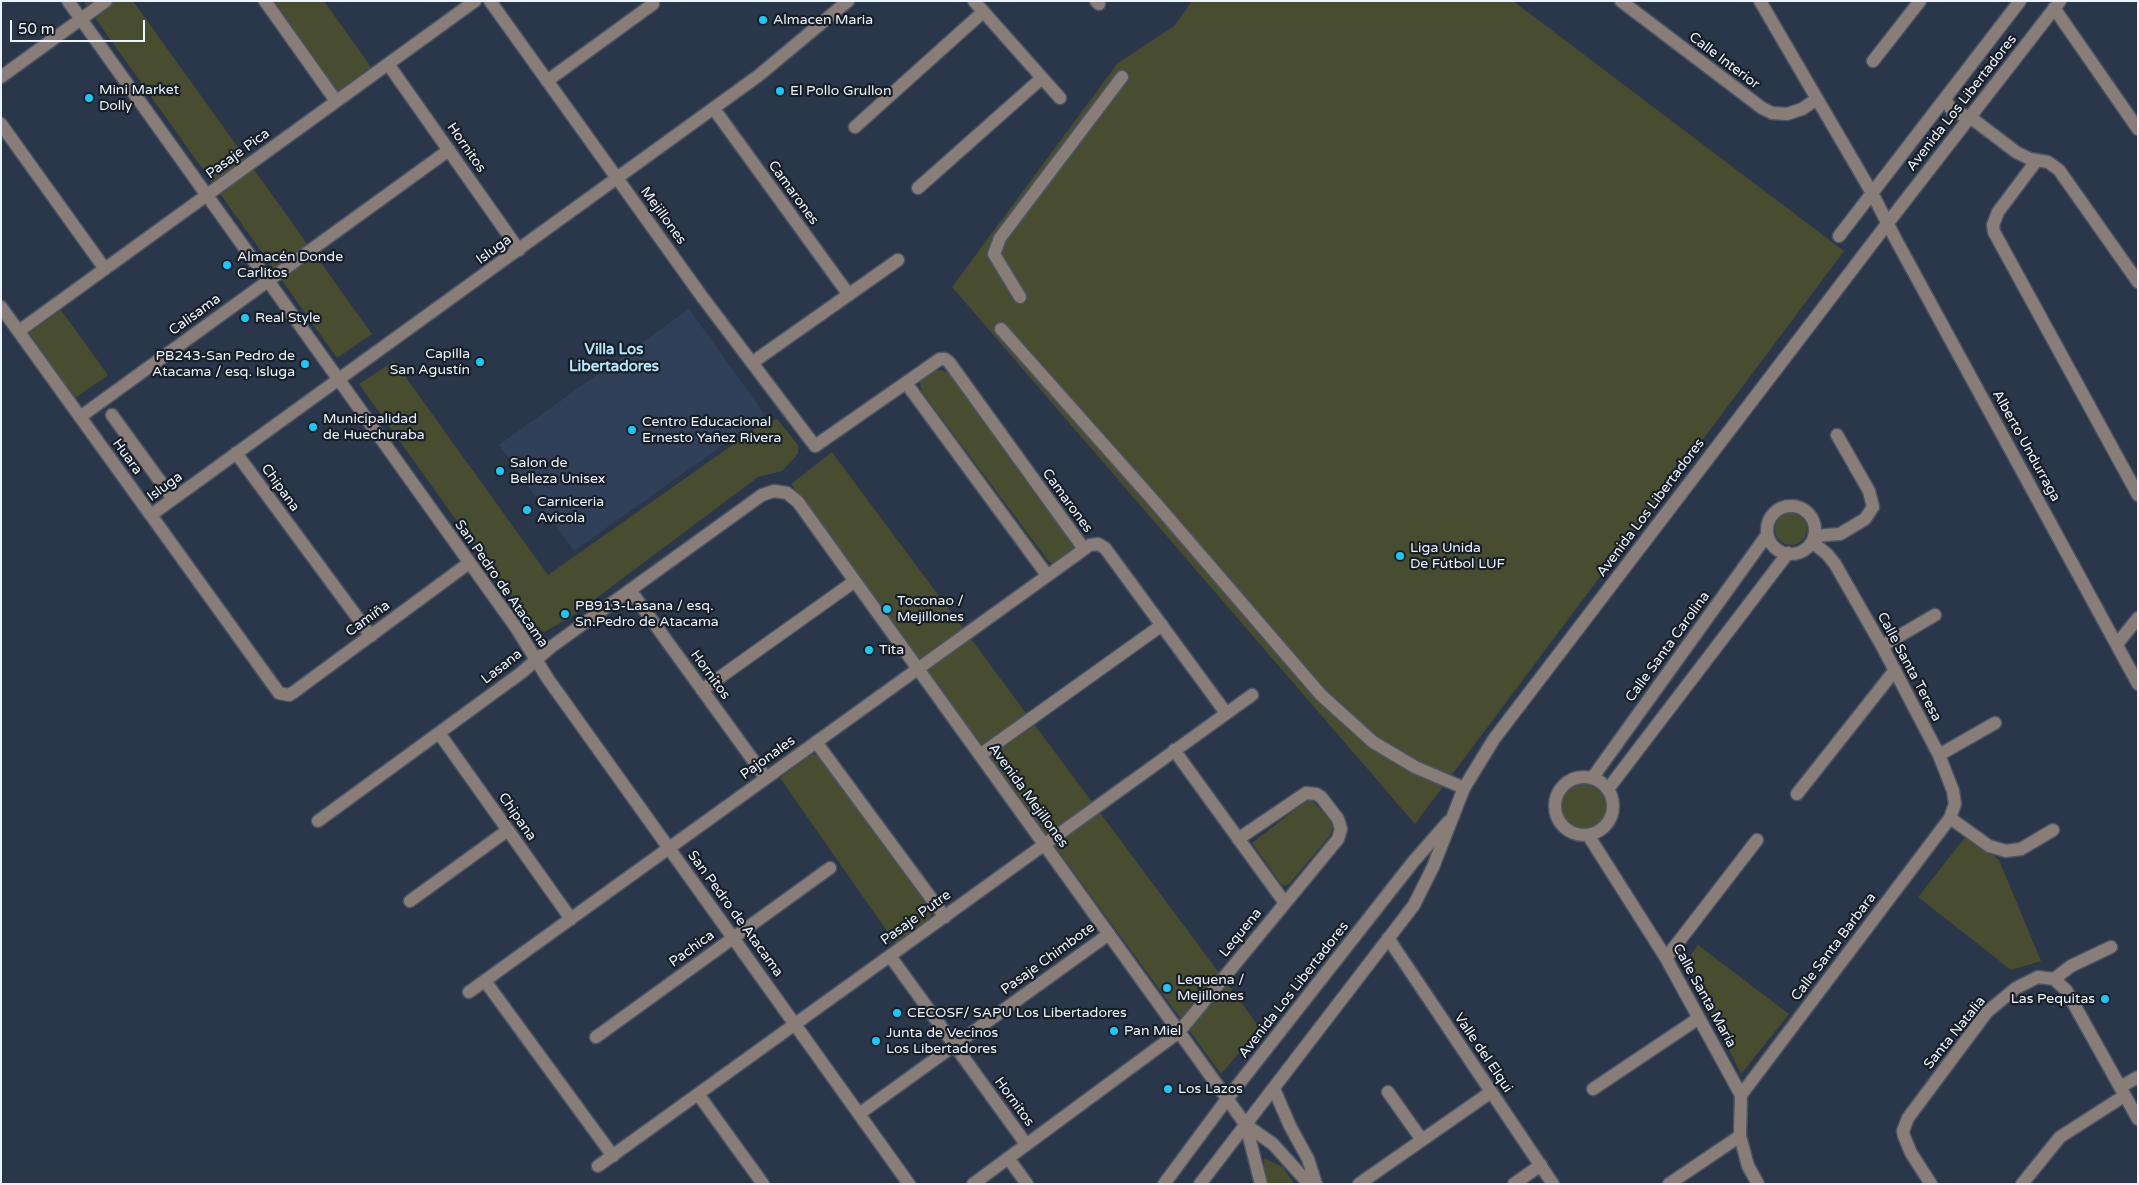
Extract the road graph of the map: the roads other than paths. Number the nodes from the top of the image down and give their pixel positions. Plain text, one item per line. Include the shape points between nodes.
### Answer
1 (68, 1) edge
2 (106, 1) edge
3 (265, 1) edge
4 (475, 1) edge
5 (490, 1) edge
6 (848, 1) edge
7 (974, 1) edge
8 (1621, 1) edge
9 (1760, 1) edge
10 (1919, 1) edge
11 (2020, 1) edge
12 (653, 4) dead end
13 (2057, 5) edge
14 (983, 12) junction
15 (81, 19) junction
16 (1873, 61) dead end
17 (388, 64) junction
18 (1, 77) edge
19 (1122, 77) dead end
20 (1042, 78) junction
21 (547, 81) junction
22 (1060, 98) dead end
23 (1817, 99) junction
24 (1945, 99) junction
25 (336, 102) junction
26 (714, 109) junction
27 (1970, 117) junction
28 (1, 124) edge
29 (855, 127) dead end
30 (2138, 129) edge
31 (448, 150) junction
32 (2037, 160) junction
33 (618, 179) junction
34 (918, 188) dead end
35 (1872, 193) junction
36 (207, 195) junction
37 (1887, 224) junction
38 (1839, 236) dead end
39 (519, 250) junction
40 (898, 260) dead end
41 (105, 269) junction
42 (268, 281) junction
43 (2138, 282) edge
44 (848, 295) junction
45 (1020, 297) dead end
46 (1, 307) edge
47 (1001, 329) dead end
48 (19, 331) junction
49 (753, 362) junction
50 (338, 379) junction
51 (906, 383) junction
52 (112, 415) dead end
53 (80, 417) junction
54 (1837, 434) dead end
55 (236, 454) junction
56 (781, 491) joint
57 (2138, 495) edge
58 (173, 500) junction
59 (151, 515) junction
60 (1767, 535) junction
61 (1813, 539) junction
62 (1084, 549) junction
63 (1788, 553) junction
64 (469, 563) junction
65 (1047, 575) junction
66 (855, 581) junction
67 (630, 590) junction
68 (1935, 615) dead end
69 (2138, 618) edge
70 (1162, 625) junction
71 (370, 636) junction
72 (2117, 644) junction
73 (1882, 646) junction
74 (536, 660) junction
75 (918, 668) junction
76 (1895, 670) junction
77 (2138, 684) edge
78 (702, 690) junction
79 (284, 695) joint
80 (1252, 695) dead end
81 (1226, 713) junction
82 (1995, 724) dead end
83 (439, 733) junction
84 (816, 742) junction
85 (1174, 750) junction
86 (980, 755) junction
87 (1939, 755) junction
88 (766, 778) junction
89 (1593, 778) junction
90 (1464, 788) junction
91 (1608, 789) junction
92 (1797, 794) dead end
93 (1451, 818) junction
94 (1950, 818) junction
95 (318, 821) dead end
96 (508, 830) junction
97 (2053, 830) dead end
98 (1588, 835) junction
99 (1238, 839) junction
100 (1757, 840) dead end
101 (1044, 844) junction
102 (669, 848) junction
103 (830, 868) dead end
104 (410, 901) dead end
105 (1285, 903) junction
106 (944, 917) junction
107 (571, 919) junction
108 (1109, 934) junction
109 (733, 938) junction
110 (1388, 938) junction
111 (2111, 947) dead end
112 (890, 956) junction
113 (1666, 958) junction
114 (2054, 979) junction
115 (485, 981) junction
116 (469, 992) dead end
117 (1699, 1018) junction
118 (795, 1025) junction
119 (1179, 1032) junction
120 (596, 1037) dead end
121 (955, 1045) junction
122 (2138, 1077) edge
123 (1274, 1089) junction
124 (1593, 1090) dead end
125 (2122, 1091) junction
126 (1388, 1092) dead end
127 (1491, 1092) junction
128 (698, 1094) junction
129 (1741, 1095) junction
130 (1227, 1099) junction
131 (859, 1114) junction
132 (2138, 1119) edge
133 (1246, 1125) junction
134 (1740, 1136) junction
135 (1422, 1140) junction
136 (1026, 1144) junction
137 (613, 1156) junction
138 (1008, 1158) junction
139 (1541, 1165) junction
140 (598, 1166) dead end
141 (760, 1183) edge
142 (909, 1184) edge
143 (972, 1184) edge
144 (1027, 1184) edge
145 (1164, 1184) edge
146 (1200, 1184) edge
147 (1261, 1184) edge
148 (1309, 1184) edge
149 (1316, 1184) edge
150 (1359, 1184) edge
151 (1514, 1184) edge
152 (1553, 1184) edge
153 (1669, 1184) edge
154 (1758, 1184) edge
155 (1931, 1184) edge
156 (2022, 1184) edge

1 - 15 street, San Pedro de Atacama
2 - 15 street
3 - 25 street
4 - 17 street, Pasaje Pica
5 - 21 street, Mejillones
6 - 26 street, Isluga
7 - 14 street
8 - 23 street, Calle Interior via 1772,113 1787,114
9 - 23 street
10 - 16 street
11 - 24 street, Avenida Los Libertadores
12 - 21 street
13 - 27 street, Avenida Los Libertadores
13 - 30 street
14 - 20 street
14 - 29 street
15 - 18 street
15 - 36 street, San Pedro de Atacama
17 - 25 street, Pasaje Pica
17 - 31 street, Hornitos
19 - 45 street via 1000,238 994,254
20 - 22 street
20 - 34 street
21 - 33 street, Mejillones
23 - 35 street
24 - 27 street via 1953,112
24 - 35 street, Avenida Los Libertadores
25 - 36 street, Pasaje Pica
26 - 33 street, Isluga
26 - 44 street, Camarones
27 - 32 street via 2016,152
27 - 37 street, Avenida Los Libertadores
28 - 41 street
31 - 39 street, Hornitos
31 - 42 street, Calisama
32 - 43 street via 2048,162 2059,170
32 - 57 street via 1998,212 1994,232
33 - 39 street, Isluga
33 - 49 street, Mejillones
35 - 37 street
35 - 38 street, Avenida Los Libertadores
36 - 41 street, Pasaje Pica
36 - 42 street, San Pedro de Atacama
37 - 72 street, Alberto Undurraga
37 - 90 street, Avenida Los Libertadores via 1494,739
39 - 50 street, Isluga
40 - 44 street
41 - 48 street, Pasaje Pica
42 - 50 street, San Pedro de Atacama
42 - 53 street, Calisama
44 - 49 street
46 - 48 street, Huara
47 - 90 street via 1320,695 1373,742 1415,767
48 - 53 street, Huara
49 - 51 street, Mejillones via 816,446
50 - 55 street, Isluga
50 - 64 street, San Pedro de Atacama
51 - 62 street, Camarones via 940,359 949,362
51 - 65 street
52 - 58 street
53 - 59 street, Huara
54 - 61 street via 1869,491 1873,506 1865,519 1840,534
55 - 58 street, Isluga
55 - 71 street, Chipana
56 - 66 street, Avenida Mejillones via 798,502
56 - 67 street, Lasana via 762,495
58 - 59 street, Isluga
59 - 79 street, Huara via 276,690
60 - 61 street via 1774,512 1796,506 1809,514 1813,522
60 - 63 street via 1774,547
60 - 89 street, Calle Santa Carolina
61 - 63 street via 1802,551
61 - 73 street, Calle Santa Teresa via 1835,564
62 - 65 street, Pajonales
62 - 70 street, Camarones via 1094,544 1105,548
63 - 91 street
64 - 71 street, Camiña
64 - 74 street, San Pedro de Atacama
65 - 75 street, Pajonales
66 - 75 street, Avenida Mejillones
66 - 78 street
67 - 74 street, Lasana
67 - 78 street, Hornitos
68 - 73 street
69 - 72 street
70 - 81 street, Camarones
70 - 86 street
71 - 79 street, Camiña via 294,692
72 - 77 street, Alberto Undurraga
73 - 76 street, Calle Santa Teresa
74 - 83 street, Lasana
74 - 102 street, San Pedro de Atacama
75 - 84 street, Pajonales
75 - 86 street, Avenida Mejillones
76 - 87 street, Calle Santa Teresa
76 - 92 street
78 - 88 street, Hornitos
80 - 81 street, Pasaje Putre
81 - 85 street, Pasaje Putre
82 - 87 street
83 - 95 street, Lasana
83 - 96 street, Chipana
84 - 88 street, Pajonales
84 - 106 street
85 - 99 street
85 - 101 street, Pasaje Putre
86 - 101 street, Avenida Mejillones
87 - 94 street, Calle Santa Teresa via 1955,797
88 - 102 street, Pajonales
89 - 91 street
89 - 98 street via 1584,776 1566,782 1559,789 1555,808 1562,825 1569,831
90 - 93 street, Avenida Los Libertadores
91 - 98 street via 1612,798 1611,818 1598,832
93 - 110 street, Avenida Los Libertadores via 1424,886 1414,905
93 - 130 street, Avenida Los Libertadores
94 - 97 street via 1989,846 2006,851 2021,849
94 - 129 street, Calle Santa Barbara
96 - 104 street
96 - 107 street, Chipana
98 - 113 street, Calle Santa María
99 - 105 street
99 - 105 street, Lequena via 1306,793 1316,794 1338,819 1342,829 1338,839
100 - 113 street
101 - 106 street, Pasaje Putre
101 - 108 street, Avenida Mejillones
102 - 107 street, Pajonales
102 - 109 street, San Pedro de Atacama
103 - 109 street, Pachica
105 - 119 street, Lequena
106 - 112 street, Pasaje Putre
107 - 115 street, Pajonales
108 - 119 street, Avenida Mejillones
108 - 121 street, Pasaje Chimbote
109 - 118 street, San Pedro de Atacama
109 - 120 street, Pachica
110 - 123 street, Avenida Los Libertadores
110 - 127 street, Valle del Elqui
111 - 114 street via 2071,966
112 - 118 street, Pasaje Putre
112 - 121 street, Hornitos
113 - 117 street, Calle Santa María
114 - 125 street via 2066,990
114 - 155 street, Santa Natalia via 2038,977 2029,981 1987,1012 1908,1118 1904,1136
115 - 116 street, Pajonales
115 - 137 street
117 - 124 street
117 - 129 street, Calle Santa María
118 - 128 street, Pasaje Putre
118 - 131 street, San Pedro de Atacama
119 - 130 street, Avenida Mejillones
119 - 136 street, Lequena
121 - 131 street, Pasaje Chimbote
121 - 136 street, Hornitos
122 - 125 street
123 - 133 street, Avenida Los Libertadores
123 - 149 street via 1308,1159
125 - 132 street
125 - 156 street via 2060,1137
126 - 135 street
127 - 135 street
127 - 139 street, Valle del Elqui
128 - 137 street, Pasaje Putre
128 - 141 street
129 - 134 street
130 - 133 street, Avenida Mejillones
130 - 145 street, Avenida Los Libertadores
131 - 142 street, San Pedro de Atacama
133 - 146 street, Avenida Los Libertadores
133 - 147 street
133 - 148 street via 1273,1144
134 - 153 street
134 - 154 street via 1748,1166
135 - 150 street
136 - 138 street, Lequena
137 - 140 street, Pasaje Putre
138 - 143 street, Lequena
138 - 144 street
139 - 151 street
139 - 152 street, Valle del Elqui

